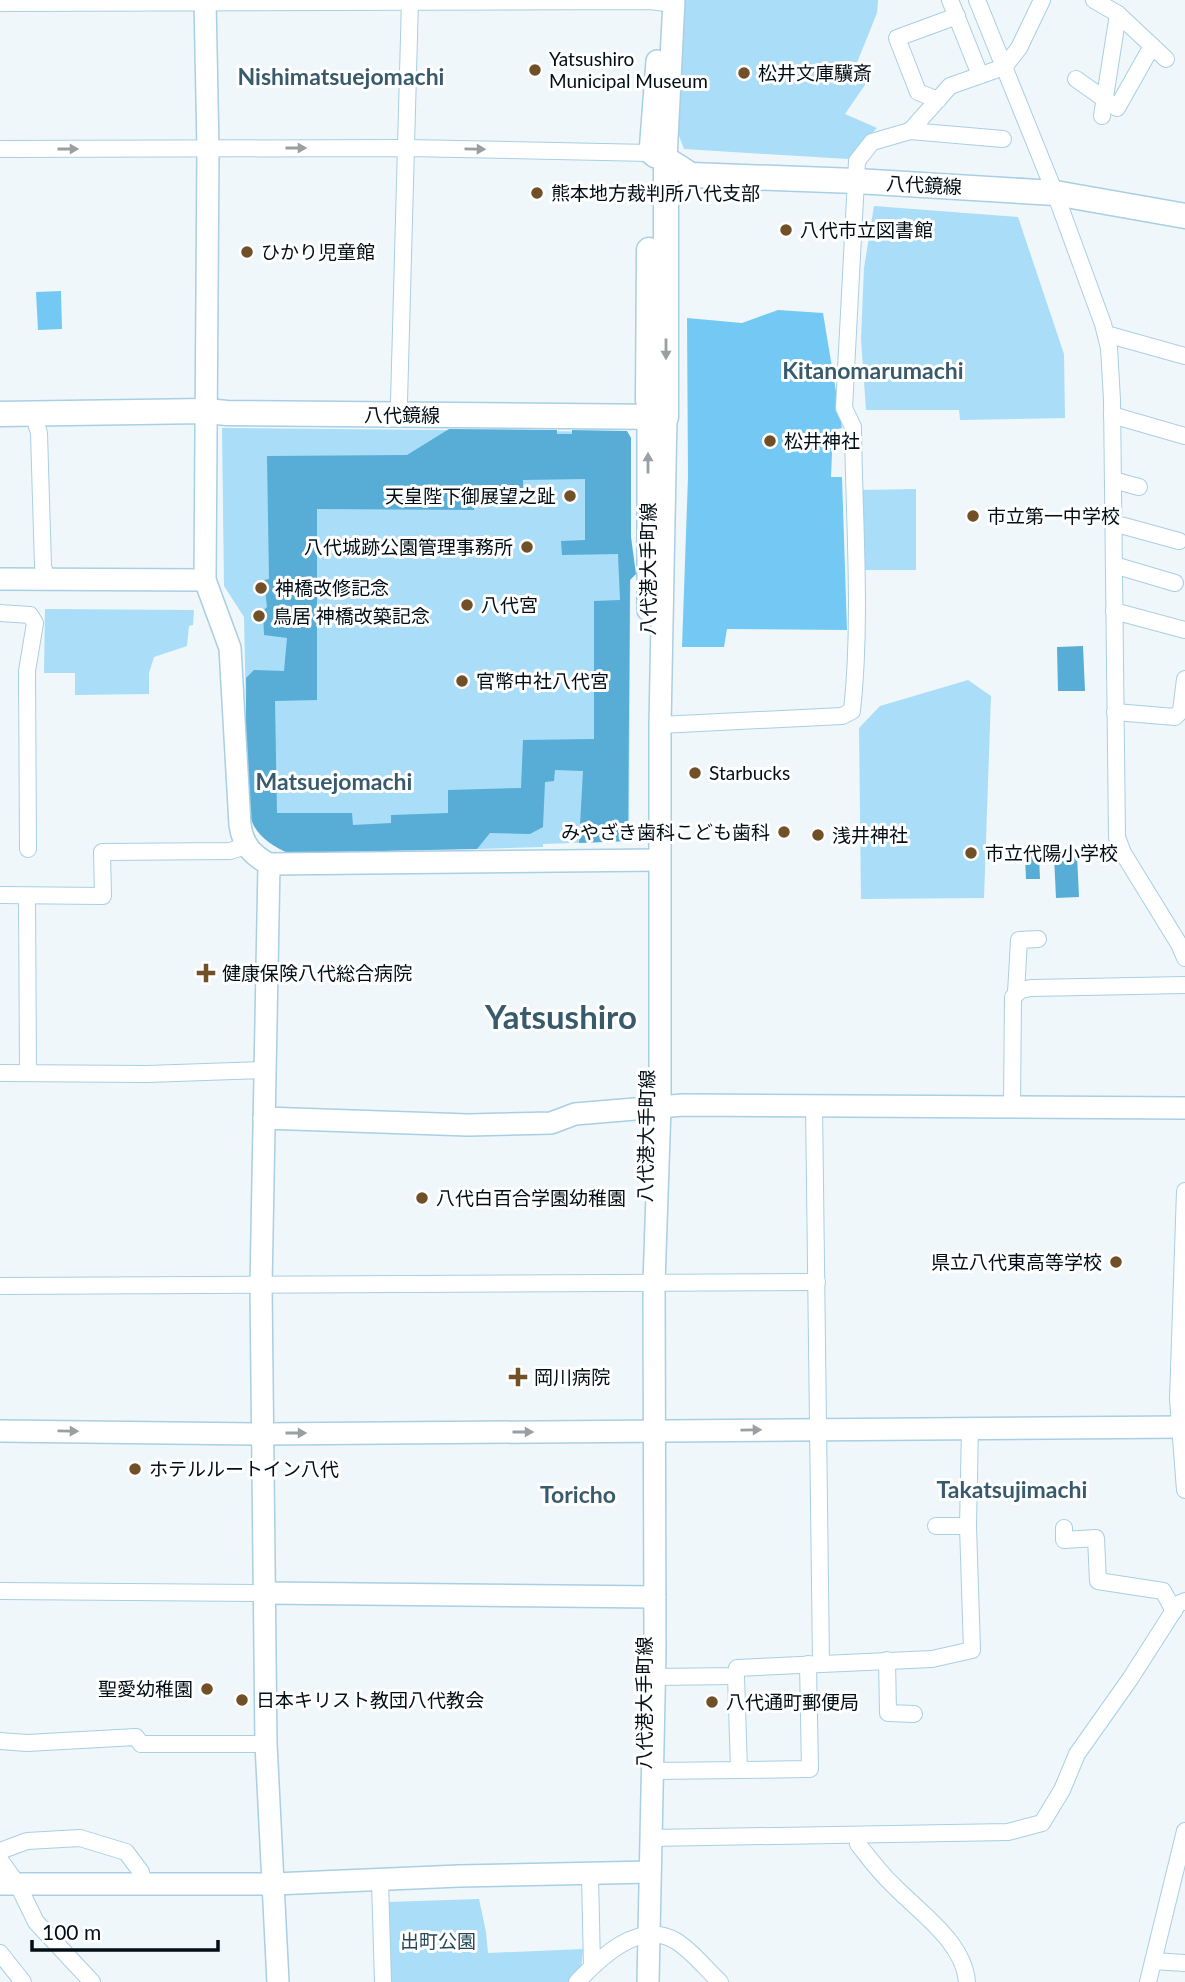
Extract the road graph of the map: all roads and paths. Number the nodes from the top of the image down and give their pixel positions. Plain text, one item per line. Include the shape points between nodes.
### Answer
1 (410, 0) edge
2 (950, 0) edge
3 (977, 0) edge
4 (1042, 0) edge
5 (1094, 0) edge
6 (668, 1) edge
7 (205, 2) edge
8 (0, 3) edge
9 (1118, 14) junction
10 (957, 16) junction
11 (1152, 47) junction
12 (1166, 59) dead end
13 (1003, 67) junction
14 (980, 75) junction
15 (1076, 79) dead end
16 (938, 100) junction
17 (1103, 108) junction
18 (911, 131) junction
19 (1003, 139) dead end
20 (407, 148) junction
21 (0, 149) edge
22 (208, 149) junction
23 (658, 156) junction
24 (856, 176) junction
25 (1052, 187) junction
26 (1185, 205) edge
27 (1185, 216) edge
28 (1106, 334) junction
29 (1185, 356) edge
30 (399, 401) junction
31 (657, 409) junction
32 (205, 411) junction
33 (33, 413) junction
34 (0, 414) edge
35 (1112, 415) junction
36 (1185, 436) edge
37 (1113, 480) junction
38 (1139, 487) dead end
39 (1114, 523) junction
40 (1179, 541) dead end
41 (1114, 565) junction
42 (0, 579) edge
43 (47, 579) junction
44 (205, 580) junction
45 (1175, 583) dead end
46 (1114, 611) junction
47 (0, 613) edge
48 (1185, 629) edge
49 (1185, 678) edge
50 (1115, 712) junction
51 (660, 725) junction
52 (246, 846) junction
53 (28, 849) dead end
54 (653, 860) junction
55 (270, 864) junction
56 (0, 895) edge
57 (27, 895) junction
58 (1038, 939) dead end
59 (1185, 958) edge
60 (1185, 985) edge
61 (1016, 993) junction
62 (265, 1070) junction
63 (28, 1072) junction
64 (0, 1073) edge
65 (814, 1104) junction
66 (1012, 1106) junction
67 (654, 1107) junction
68 (1185, 1108) edge
69 (264, 1118) junction
70 (1185, 1191) edge
71 (1183, 1278) edge
72 (817, 1282) junction
73 (649, 1283) junction
74 (0, 1286) edge
75 (261, 1286) junction
76 (970, 1427) junction
77 (1182, 1427) edge
78 (819, 1430) junction
79 (0, 1431) edge
80 (650, 1431) junction
81 (262, 1434) junction
82 (1185, 1490) edge
83 (936, 1526) dead end
84 (968, 1526) junction
85 (1064, 1540) dead end
86 (0, 1591) edge
87 (264, 1593) junction
88 (649, 1597) junction
89 (1179, 1606) edge
90 (887, 1660) junction
91 (815, 1663) junction
92 (736, 1676) junction
93 (653, 1677) junction
94 (914, 1714) dead end
95 (0, 1741) edge
96 (266, 1744) junction
97 (739, 1770) junction
98 (652, 1771) junction
99 (1185, 1831) edge
100 (857, 1836) junction
101 (651, 1838) junction
102 (0, 1851) edge
103 (0, 1860) edge
104 (650, 1872) junction
105 (590, 1875) junction
106 (380, 1881) junction
107 (9, 1884) edge
108 (274, 1884) junction
109 (143, 1885) junction
110 (647, 1936) junction
111 (0, 1953) edge
112 (1153, 1961) junction
113 (1185, 1963) edge
114 (592, 1966) junction
115 (967, 1979) edge
116 (23, 1982) edge
117 (92, 1982) edge
118 (278, 1982) edge
119 (383, 1982) edge
120 (577, 1982) edge
121 (648, 1982) edge
122 (720, 1982) edge
123 (983, 1982) edge
124 (1148, 1982) edge

1 - 6 street
1 - 7 street
1 - 20 street
2 - 10 street
3 - 13 street
4 - 13 street via 1019,48
5 - 9 street
6 - 23 street
7 - 8 street
7 - 22 street
9 - 11 street
9 - 17 street
10 - 14 street
10 - 16 street via 897,38 918,92
11 - 12 street
11 - 17 street via 1117,108
13 - 14 street
13 - 25 street
14 - 16 street via 950,86
15 - 17 street
16 - 18 street
18 - 19 street
18 - 24 street via 872,142 857,161
22 -> 20 street
20 -> 23 street
20 - 30 street
21 -> 22 street
22 - 32 street
23 - 24 main road, 八代鏡線
23 - 31 main road
24 - 25 main road, 八代鏡線
24 - 51 street via 844,408 853,427 858,628 852,711 842,716
25 - 26 main road, 八代鏡線 via 1068,183
25 - 27 main road, 八代鏡線
25 - 28 street
28 - 29 street
28 - 35 street
30 - 31 main road, 八代鏡線
30 - 32 main road, 八代鏡線 via 226,405
31 - 32 main road, 八代鏡線
31 - 51 street, 八代港大手町線
54 -> 31 street, 八代港大手町線
32 - 33 main road, 八代鏡線
32 - 44 street
33 - 34 main road, 八代鏡線
33 - 43 street via 39,433
35 - 36 street
35 - 37 street
37 - 38 street
37 - 39 street
39 - 40 street
39 - 41 street
41 - 45 street
41 - 46 street
42 - 43 street
43 - 44 street
44 - 52 street via 230,648 240,825
46 - 48 street
46 - 50 street
47 - 53 street via 30,615 35,623 27,671
49 - 50 street via 1181,711 1175,717
50 - 59 street via 1117,837
51 - 54 street, 八代港大手町線
52 - 55 street
52 - 57 street via 230,851 102,852 103,896
54 - 55 street
54 - 67 street, 八代港大手町線
55 - 62 street
56 - 57 street
57 - 63 street
58 - 61 street via 1019,940
60 - 61 street via 1031,988
61 - 66 street
62 - 63 street
62 - 69 street
63 - 64 street
65 - 66 street
65 - 67 street
65 - 72 street
66 - 68 street
67 - 69 street via 575,1114 551,1123
67 - 73 street, 八代港大手町線
69 - 75 street
70 - 71 street
71 - 77 street
72 - 73 street
72 - 78 street
73 - 75 street
73 - 80 street, 八代港大手町線
74 - 75 street
75 - 81 street
76 - 77 street
76 - 78 street
76 - 84 street
77 - 82 street
80 -> 78 street
78 - 91 street
79 -> 81 street
81 -> 80 street
80 - 88 street, 八代港大手町線
81 - 87 street
83 - 84 street
84 - 90 street via 972,1650 932,1659
85 - 89 street via 1097,1538 1098,1581 1163,1591
86 - 87 street
87 - 88 street
87 - 96 street
88 - 93 street, 八代港大手町線
88 - 104 street, 八代港大手町線 via 643,1839
89 - 100 street via 1077,1754 1042,1823 1008,1832
90 - 91 street
90 - 94 street via 888,1713
91 - 92 street via 737,1668
91 - 97 street via 810,1769
92 - 93 street
92 - 97 street
93 - 98 street, 八代港大手町線
95 - 96 street via 136,1737 141,1744
96 - 108 street
97 - 98 street
98 - 101 street, 八代港大手町線
99 - 112 street
100 - 101 street
100 - 115 street via 858,1844 890,1883 939,1930 960,1958
101 - 104 street, 八代港大手町線
102 - 109 street via 27,1841 80,1838 126,1852 141,1872
103 - 107 street
104 - 105 street
104 - 110 street, 八代港大手町線
105 - 106 street
105 - 114 street
106 - 108 street
106 - 119 street
107 - 109 street
107 - 117 street via 36,1922
108 - 109 street
108 - 118 street
110 - 114 street via 620,1944
110 - 121 street, 八代港大手町線
110 - 122 street via 676,1941
111 - 116 street
112 - 113 street
112 - 124 street
114 - 120 street
115 - 123 street

